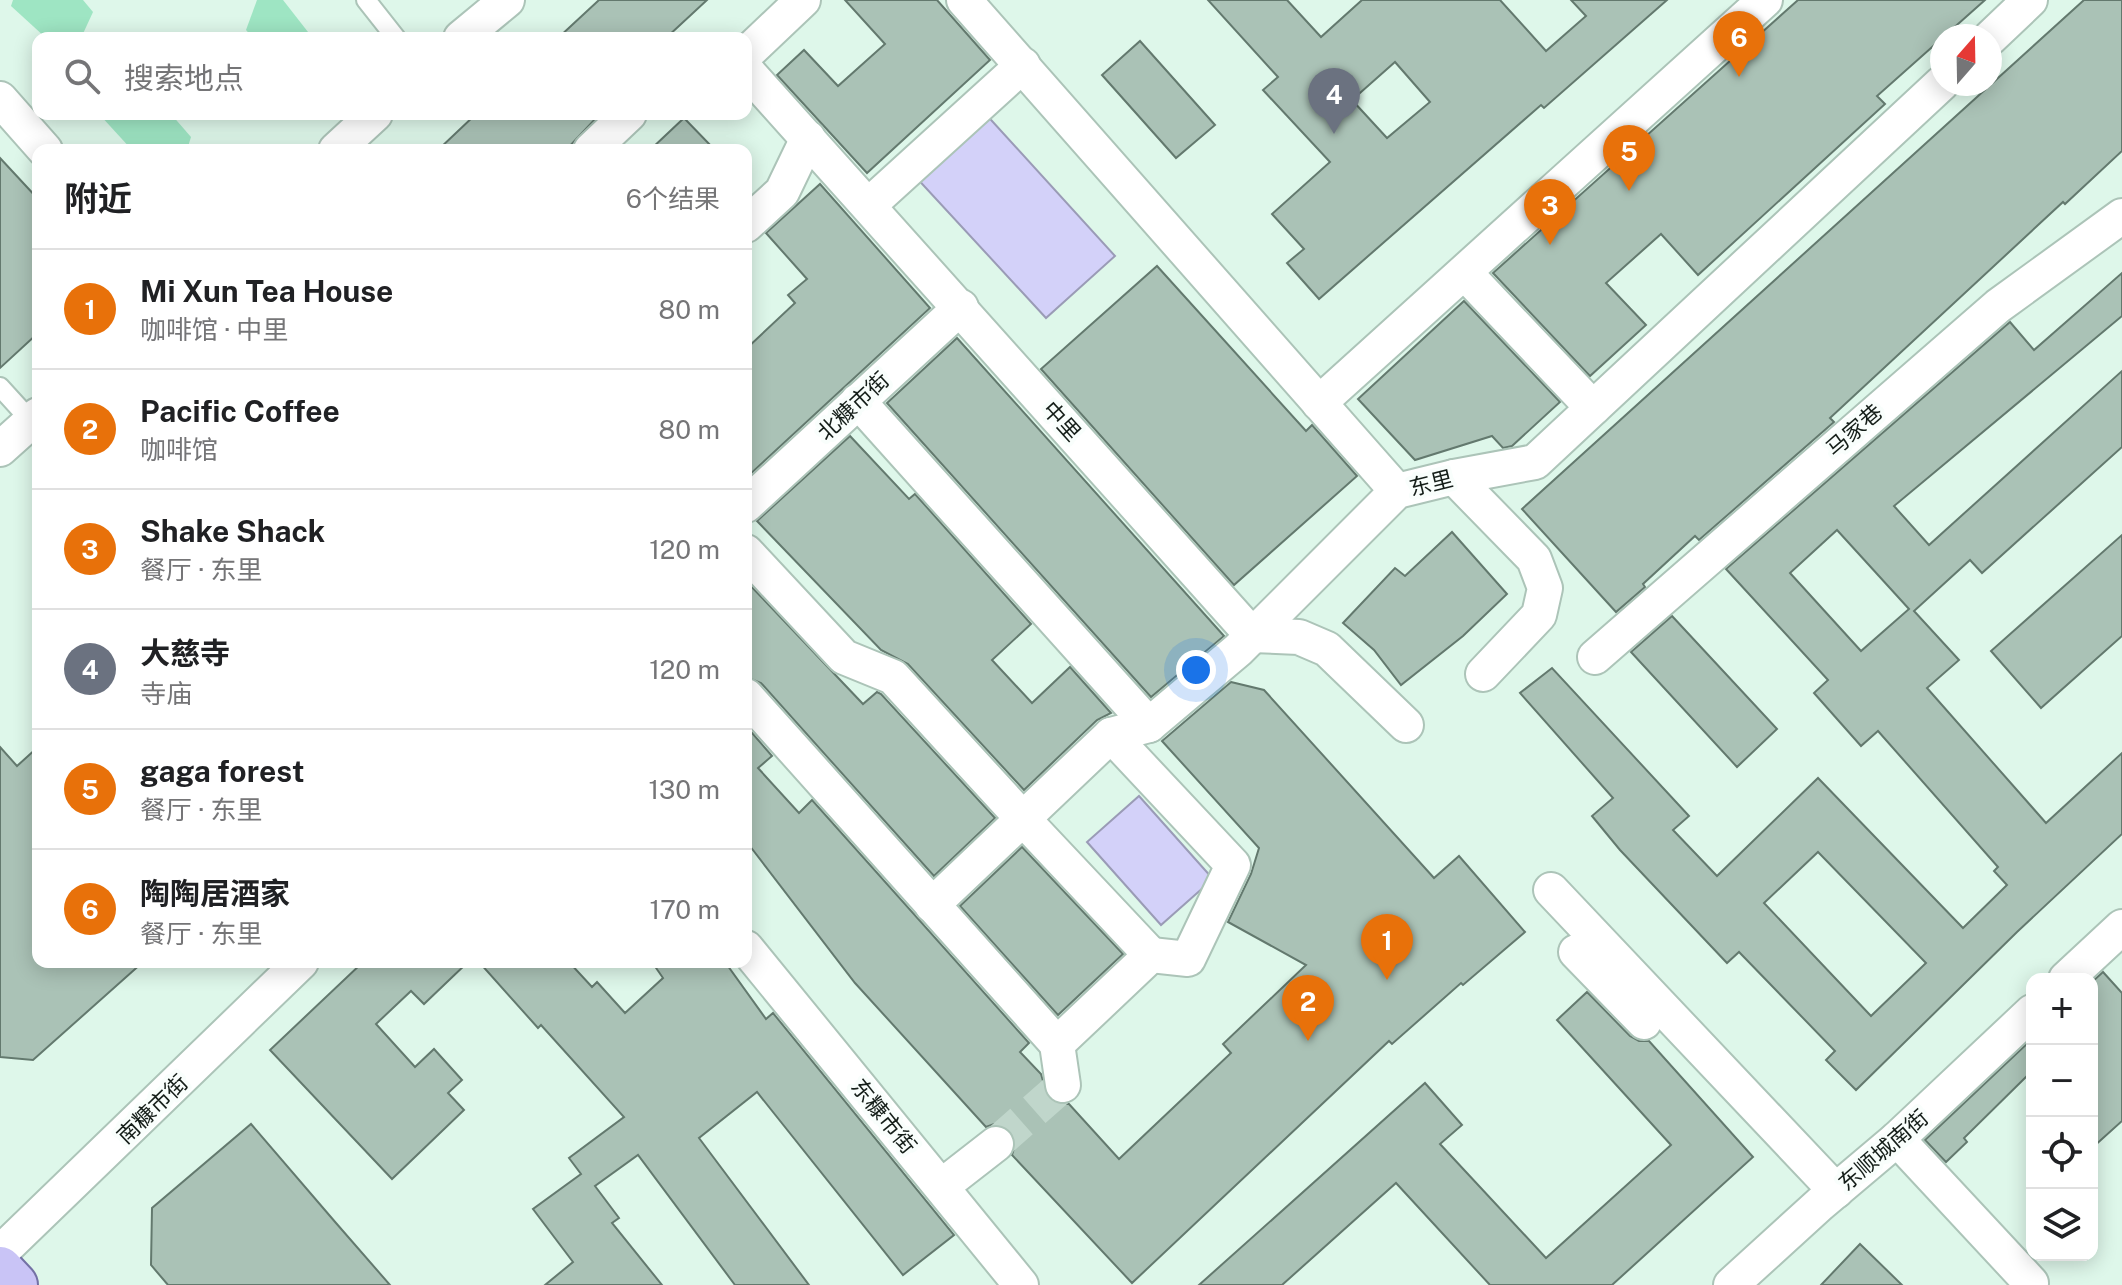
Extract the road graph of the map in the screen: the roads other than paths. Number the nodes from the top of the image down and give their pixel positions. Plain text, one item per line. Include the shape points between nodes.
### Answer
1 (366, 0) edge
2 (507, 0) edge
3 (803, 0) edge
4 (964, 0) edge
5 (1765, 0) edge
6 (2030, 0) edge
7 (2002, 27) edge
8 (391, 32) edge
9 (468, 32) edge
10 (752, 48) edge
11 (1023, 65) junction
12 (752, 77) edge
13 (1930, 94) edge
14 (0, 99) edge
15 (368, 120) edge
16 (623, 120) edge
17 (808, 138) junction
18 (40, 144) edge
19 (342, 144) edge
20 (597, 144) edge
21 (869, 205) junction
22 (2122, 216) edge
23 (752, 220) edge
24 (1465, 273) junction
25 (961, 307) junction
26 (0, 387) edge
27 (858, 401) junction
28 (1319, 403) junction
29 (1593, 408) junction
30 (32, 415) edge
31 (32, 421) edge
32 (0, 449) edge
33 (1454, 477) junction
34 (1397, 491) junction
35 (752, 499) edge
36 (752, 558) edge
37 (1252, 635) junction
38 (1595, 657) dead end
39 (1483, 674) dead end
40 (752, 703) edge
41 (1149, 725) junction
42 (1406, 725) dead end
43 (1111, 735) junction
44 (1023, 819) junction
45 (1551, 890) dead end
46 (932, 905) junction
47 (2122, 927) edge
48 (1576, 952) dead end
49 (752, 955) edge
50 (1151, 955) junction
51 (295, 968) edge
52 (2072, 973) edge
53 (2026, 1018) edge
54 (1057, 1044) junction
55 (1063, 1085) dead end
56 (1897, 1139) junction
57 (996, 1144) tunnel mouth
58 (942, 1186) junction
59 (1828, 1198) junction
60 (0, 1253) edge
61 (0, 1269) edge
62 (2038, 1284) edge
63 (15, 1285) edge
64 (1021, 1285) edge
65 (1731, 1285) edge

1 - 8 lane
2 - 9 street
3 - 10 street
4 - 11 street
5 - 24 street
6 - 7 street
11 - 21 street
11 - 28 street
12 - 17 street, 中里
13 - 29 street, 东里
14 - 18 street
15 - 19 street
16 - 20 street
17 - 21 street, 中里
17 - 23 street via 782,192
21 - 25 street, 中里
22 - 38 street, 马家巷 via 1998,306
24 - 28 street
24 - 29 street
25 - 27 street, 北糠市街
25 - 37 street, 中里
26 - 30 lane
27 - 35 street, 北糠市街
27 - 41 street
28 - 34 street
29 - 33 street, 东里 via 1535,462
31 - 32 street
33 - 34 street, 东里
33 - 39 street via 1534,559 1545,588 1539,615
34 - 37 street, 东里
36 - 44 street via 844,657 893,677
37 - 41 street, 东里
37 - 42 street via 1299,637 1327,649
40 - 46 street
41 - 43 street, 东里
43 - 44 street, 东里
43 - 50 street via 1233,865 1188,959
44 - 46 street, 东里
44 - 50 street
45 - 59 street
46 - 54 street
47 - 52 street
48 - 59 street
49 - 58 street, 东糠市街
50 - 54 street
51 - 60 street, 南糠市街
53 - 56 street, 东顺城南街
54 - 55 street
56 - 59 street, 东顺城南街
56 - 62 street
57 - 58 street
58 - 64 street, 东糠市街
59 - 65 street, 东顺城南街
61 - 63 main road

